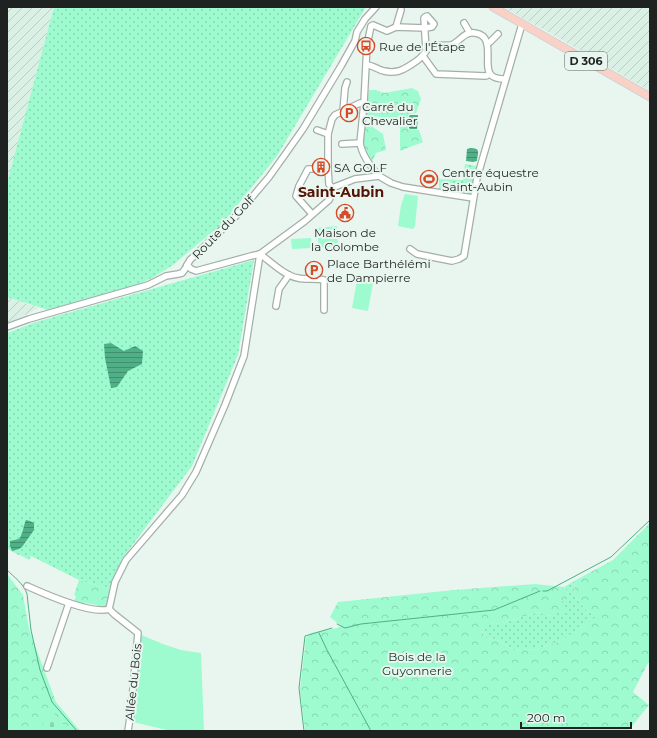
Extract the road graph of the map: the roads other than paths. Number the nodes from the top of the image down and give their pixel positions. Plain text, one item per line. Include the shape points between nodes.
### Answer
1 (376, 7) edge
2 (493, 7) edge
3 (401, 10) dead end
4 (464, 23) dead end
5 (362, 24) junction
6 (522, 24) junction
7 (396, 27) junction
8 (370, 30) junction
9 (470, 33) junction
10 (498, 34) dead end
11 (487, 44) junction
12 (424, 53) junction
13 (366, 65) junction
14 (490, 74) junction
15 (506, 79) junction
16 (347, 82) dead end
17 (650, 97) edge
18 (364, 103) junction
19 (343, 111) junction
20 (317, 130) dead end
21 (328, 134) junction
22 (360, 143) junction
23 (342, 144) dead end
24 (328, 169) junction
25 (379, 176) junction
26 (332, 188) junction
27 (473, 198) junction
28 (312, 214) junction
29 (410, 250) dead end
30 (260, 254) junction
31 (187, 265) junction
32 (288, 275) junction
33 (276, 306) dead end
34 (324, 310) dead end
35 (7, 328) edge
36 (27, 586) dead end
37 (69, 603) junction
38 (109, 609) junction
39 (47, 668) dead end
40 (128, 731) edge

1 - 5 street, Route du Golf
2 - 6 main road, D 306
3 - 7 street
4 - 9 street
5 - 8 street
5 - 31 street, Route du Golf via 355,41 303,129 269,177 237,215
6 - 15 street
6 - 17 main road, D 306
7 - 8 street via 387,31 373,25
7 - 12 street via 425,28
8 - 13 street
9 - 11 street via 478,33
9 - 12 street via 450,45 432,45
10 - 11 street
11 - 14 street
12 - 13 street via 408,67 397,71 384,71
12 - 14 street via 436,74
13 - 18 street
14 - 15 street
15 - 27 street
16 - 19 street
18 - 19 street
18 - 22 street
19 - 21 street via 333,117
20 - 21 street
21 - 24 street
22 - 23 street
22 - 25 street via 368,163
24 - 26 street via 329,184
24 - 28 street via 308,169 299,186 296,196
25 - 26 street via 355,179
25 - 27 street via 403,187
26 - 28 street via 329,200
27 - 29 street via 464,256 452,261 417,254
28 - 30 street
30 - 31 street via 196,271
30 - 32 street
30 - 38 street via 244,356 225,405 196,472 182,495 126,560 115,582
31 - 35 street, Route du Golf via 182,273 166,276 148,285 29,319
32 - 33 street via 280,289
32 - 34 street via 324,280
36 - 37 street
37 - 38 street via 102,610
37 - 39 street
38 - 40 street, Allée du Bois via 138,633

